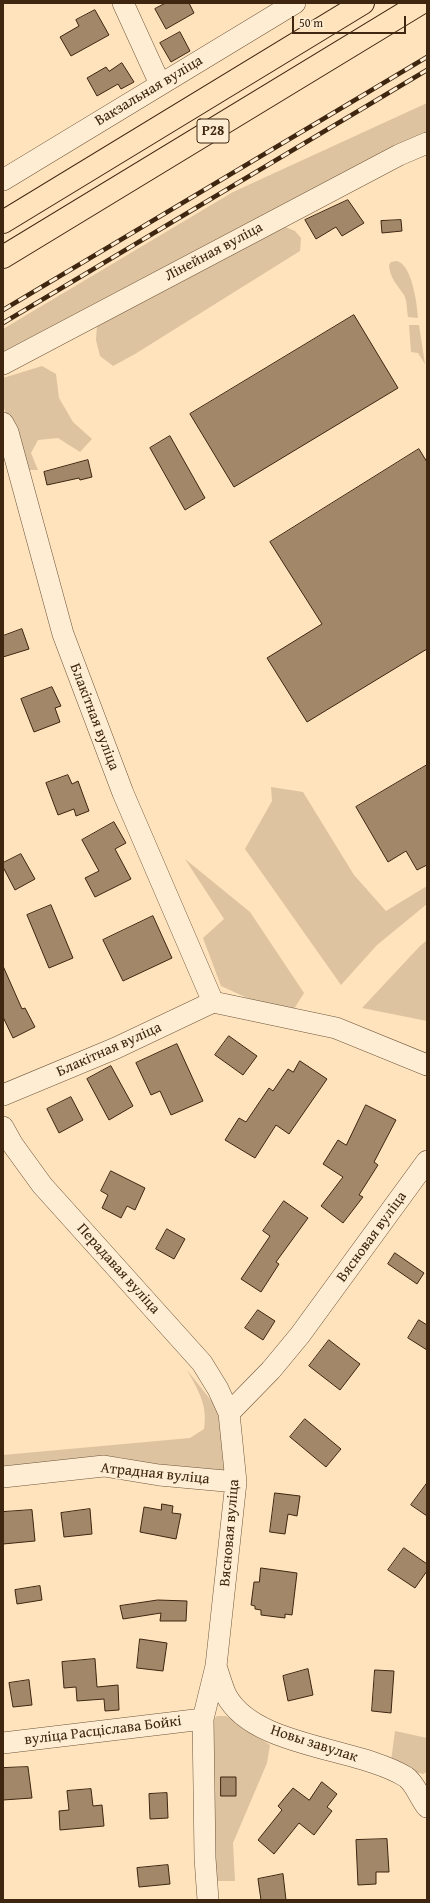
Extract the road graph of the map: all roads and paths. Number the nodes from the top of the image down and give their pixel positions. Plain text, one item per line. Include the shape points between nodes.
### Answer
1 (123, 3) edge
2 (295, 3) edge
3 (363, 3) edge
4 (421, 3) edge
5 (160, 84) junction
6 (427, 143) edge
7 (3, 180) edge
8 (3, 222) edge
9 (3, 257) edge
10 (3, 364) edge
11 (3, 423) edge
12 (213, 1002) junction
13 (427, 1066) edge
14 (3, 1095) edge
15 (3, 1127) edge
16 (427, 1161) edge
17 (229, 1414) junction
18 (3, 1477) edge
19 (236, 1482) junction
20 (216, 1666) junction
21 (203, 1720) junction
22 (3, 1743) edge
23 (426, 1808) edge
24 (208, 1900) edge

1 - 5 street
2 - 5 street, Вакзальная вуліца
3 - 8 highway, Р28
4 - 9 highway, Р28
5 - 7 street, Вакзальная вуліца
6 - 10 street, Лінейная вуліца via 392,158
11 - 12 street, Блакітная вуліца via 8,432 63,634 123,793
12 - 13 street via 336,1028
12 - 14 street, Блакітная вуліца via 116,1048
15 - 17 street, Перадавая вуліца via 42,1185 202,1363
16 - 17 street, Вясновая вуліца via 300,1335
17 - 19 street, Вясновая вуліца
18 - 19 street, Атрадная вуліца via 104,1466
19 - 20 street, Вясновая вуліца
20 - 21 street, Вясновая вуліца
20 - 23 street, Новы завулак via 226,1695 248,1718 282,1737 383,1767 407,1778
21 - 22 street, вуліца Расціслава Бойкі
21 - 24 street, Вясновая вуліца

